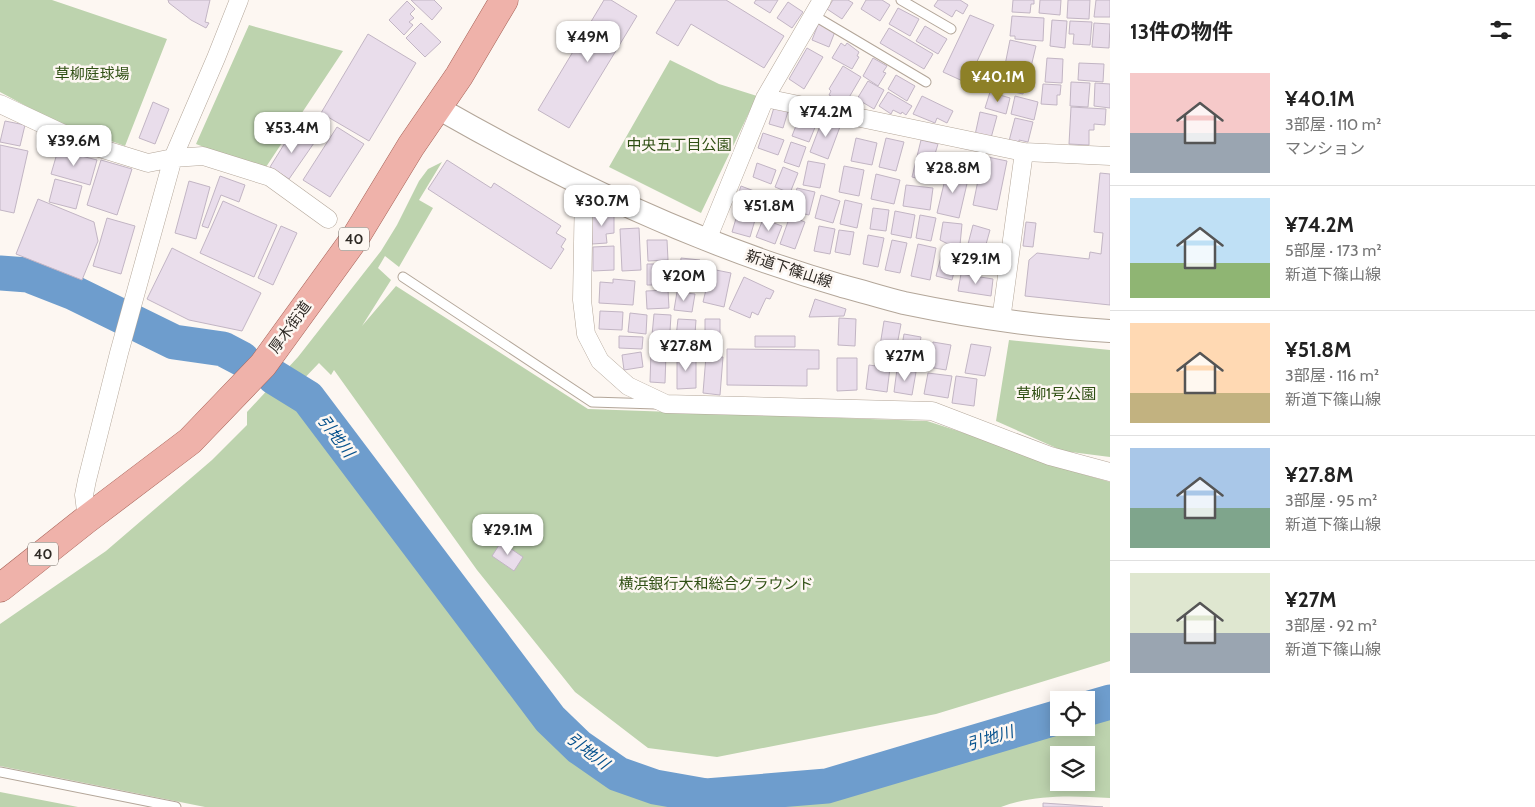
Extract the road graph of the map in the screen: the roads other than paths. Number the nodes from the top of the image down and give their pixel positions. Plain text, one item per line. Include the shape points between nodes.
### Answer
1 (239, 0) edge
2 (901, 0) edge
3 (502, 2) edge
4 (817, 8) edge
5 (951, 29) dead end
6 (926, 82) dead end
7 (766, 98) junction
8 (0, 104) edge
9 (438, 108) junction
10 (1024, 152) junction
11 (1110, 156) edge
12 (173, 158) junction
13 (584, 187) junction
14 (328, 218) dead end
15 (707, 240) junction
16 (403, 276) dead end
17 (1002, 320) junction
18 (1110, 330) edge
19 (666, 404) junction
20 (1110, 472) edge
21 (87, 519) junction
22 (0, 588) edge
23 (0, 772) edge
24 (176, 807) edge

1 - 12 street
2 - 5 lane
3 - 9 main road, 厚木街道 / 40
4 - 6 lane
4 - 7 street
7 - 10 street
7 - 15 street
8 - 12 street via 83,142 148,163
9 - 13 street, 新道下篠山線
9 - 21 main road, 厚木街道 / 40 via 355,238 263,365 190,441
10 - 11 street
10 - 17 street
12 - 14 street via 203,156 270,177
12 - 21 street via 84,495
13 - 15 street, 新道下篠山線
13 - 19 street via 582,300 586,334 600,361 628,386
15 - 17 street, 新道下篠山線 via 787,270 903,303
16 - 19 lane via 592,402
17 - 18 street, 新道下篠山線
19 - 20 street via 932,411 1050,456
21 - 22 main road, 厚木街道 / 40
23 - 24 lane

